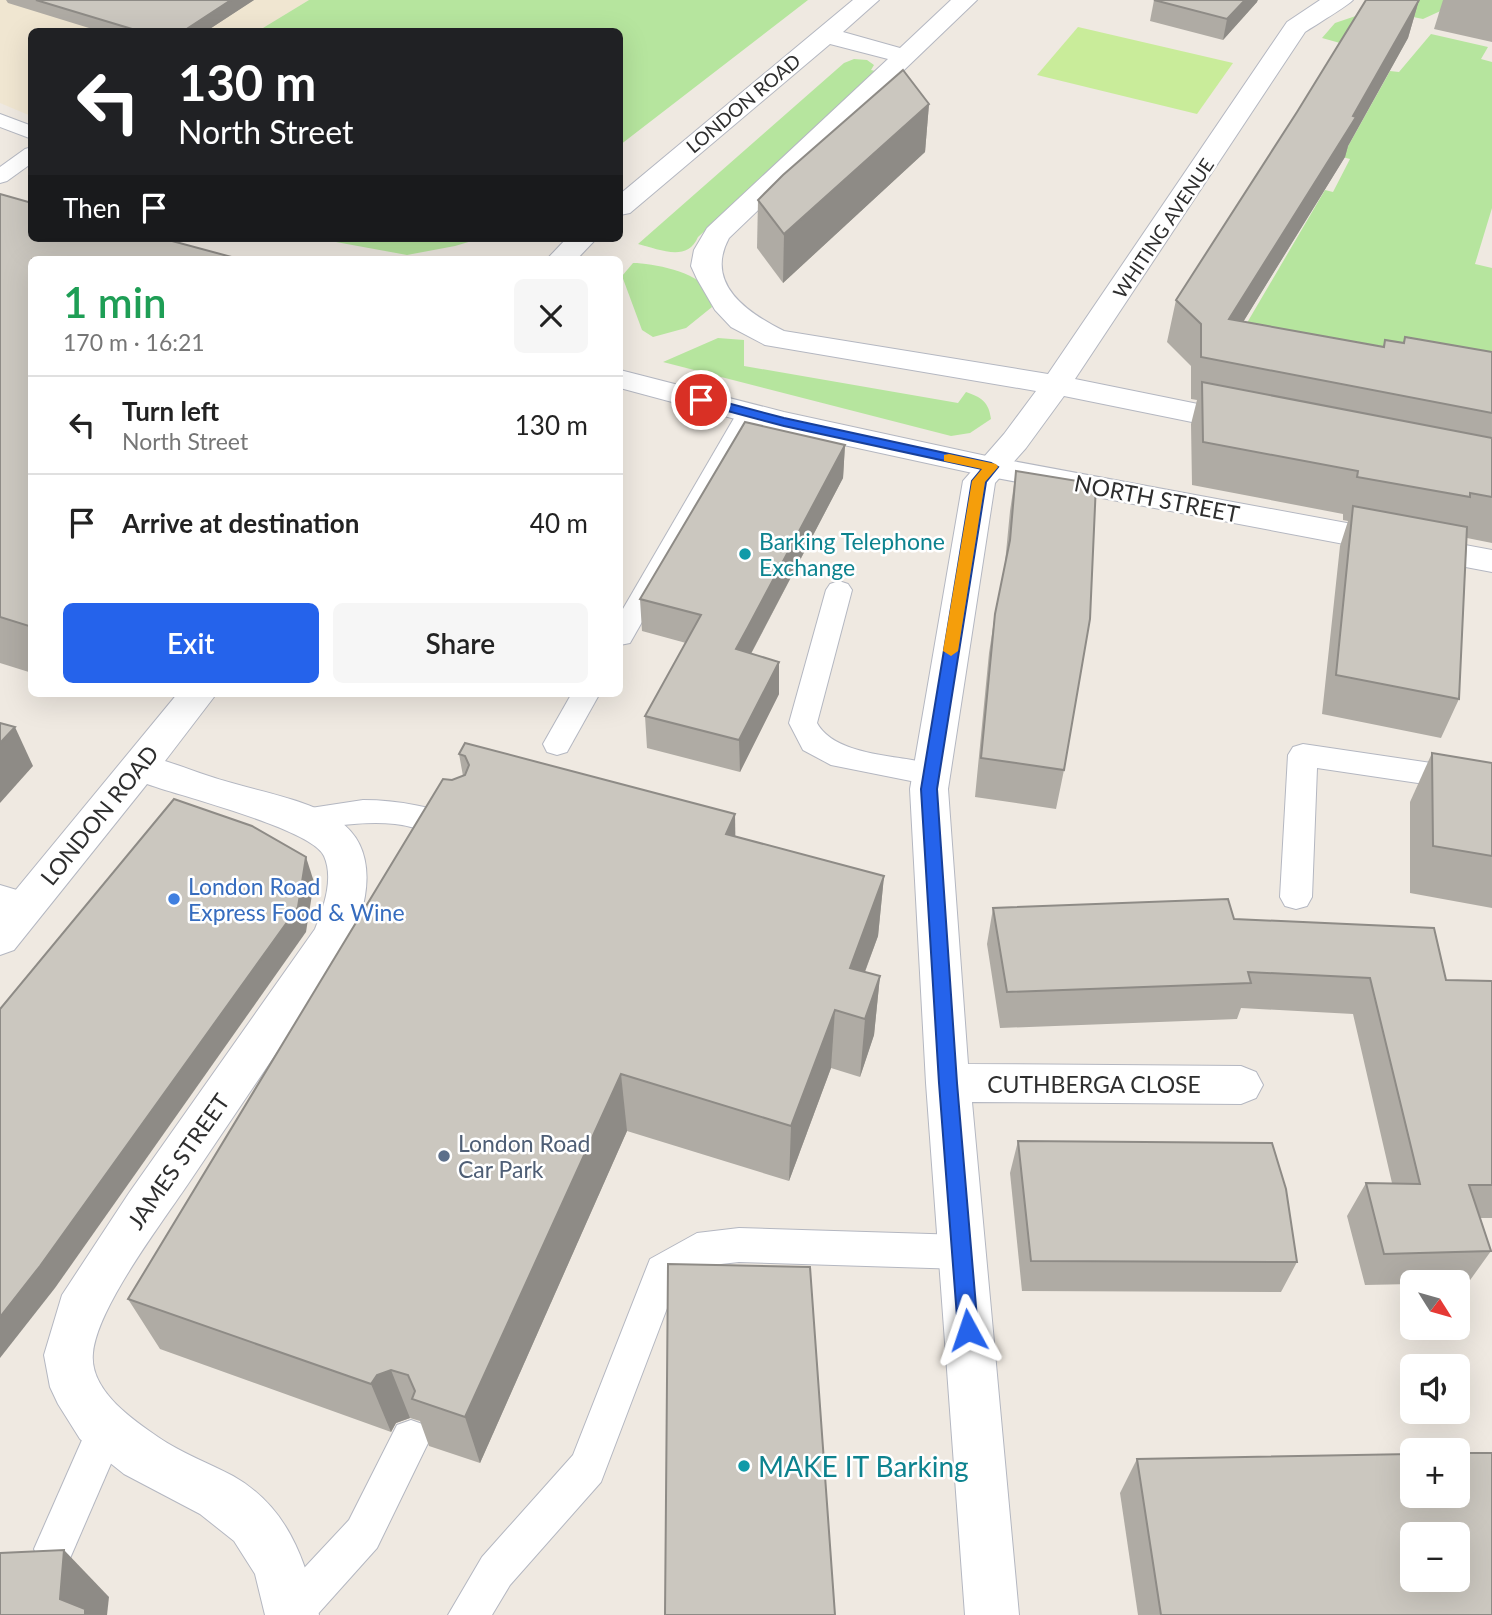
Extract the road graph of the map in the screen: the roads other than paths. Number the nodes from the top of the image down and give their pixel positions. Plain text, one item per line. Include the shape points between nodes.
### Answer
1 (867, 0) edge
2 (965, 0) edge
3 (1341, 0) edge
4 (825, 34) junction
5 (903, 56) junction
6 (0, 120) edge
7 (28, 131) edge
8 (28, 158) edge
9 (4, 191) edge
10 (623, 204) edge
11 (579, 242) edge
12 (564, 256) edge
13 (623, 380) edge
14 (1056, 386) junction
15 (749, 413) junction
16 (1278, 429) edge
17 (991, 467) junction
18 (1492, 561) edge
19 (839, 590) dead end
20 (623, 631) edge
21 (196, 697) edge
22 (584, 697) edge
23 (557, 744) dead end
24 (138, 766) junction
25 (931, 774) junction
26 (1492, 783) edge
27 (302, 819) junction
28 (463, 828) edge
29 (1296, 897) dead end
30 (13, 901) edge
31 (0, 938) edge
32 (948, 1083) junction
33 (1241, 1085) dead end
34 (962, 1252) junction
35 (107, 1429) junction
36 (411, 1439) edge
37 (54, 1549) edge
38 (293, 1613) edge
39 (469, 1615) edge
40 (992, 1615) edge

1 - 4 street, LONDON ROAD
2 - 5 street
3 - 14 street, WHITING AVENUE via 1296,27
4 - 5 street
4 - 10 street, LONDON ROAD
5 - 14 street via 717,234 705,266 710,279 741,321 776,339
6 - 7 lane
8 - 9 lane
11 - 12 street
13 - 15 street, NORTH STREET
14 - 16 street
14 - 17 street, WHITING AVENUE
15 - 17 street, NORTH STREET
15 - 20 lane
17 - 18 street, NORTH STREET
17 - 25 street, WHITING AVENUE via 979,481
19 - 25 lane via 803,723 813,742 841,757
21 - 24 street, LONDON ROAD
22 - 23 lane
24 - 27 street, JAMES STREET
24 - 30 street, LONDON ROAD
25 - 32 street, WHITING AVENUE
26 - 29 lane via 1303,755
27 - 28 lane via 363,810 420,815
27 - 35 street, JAMES STREET via 334,838 347,865 346,902 333,936 79,1311 68,1356 75,1387
30 - 31 street, LONDON ROAD
32 - 33 street, CUTHBERGA CLOSE
32 - 34 street, WHITING AVENUE
34 - 39 lane via 739,1245 697,1250 663,1271 587,1468 496,1571
34 - 40 street, WHITING AVENUE
35 - 37 lane
35 - 38 street, JAMES STREET via 142,1455 218,1496 252,1523 279,1563
36 - 38 lane via 363,1534

